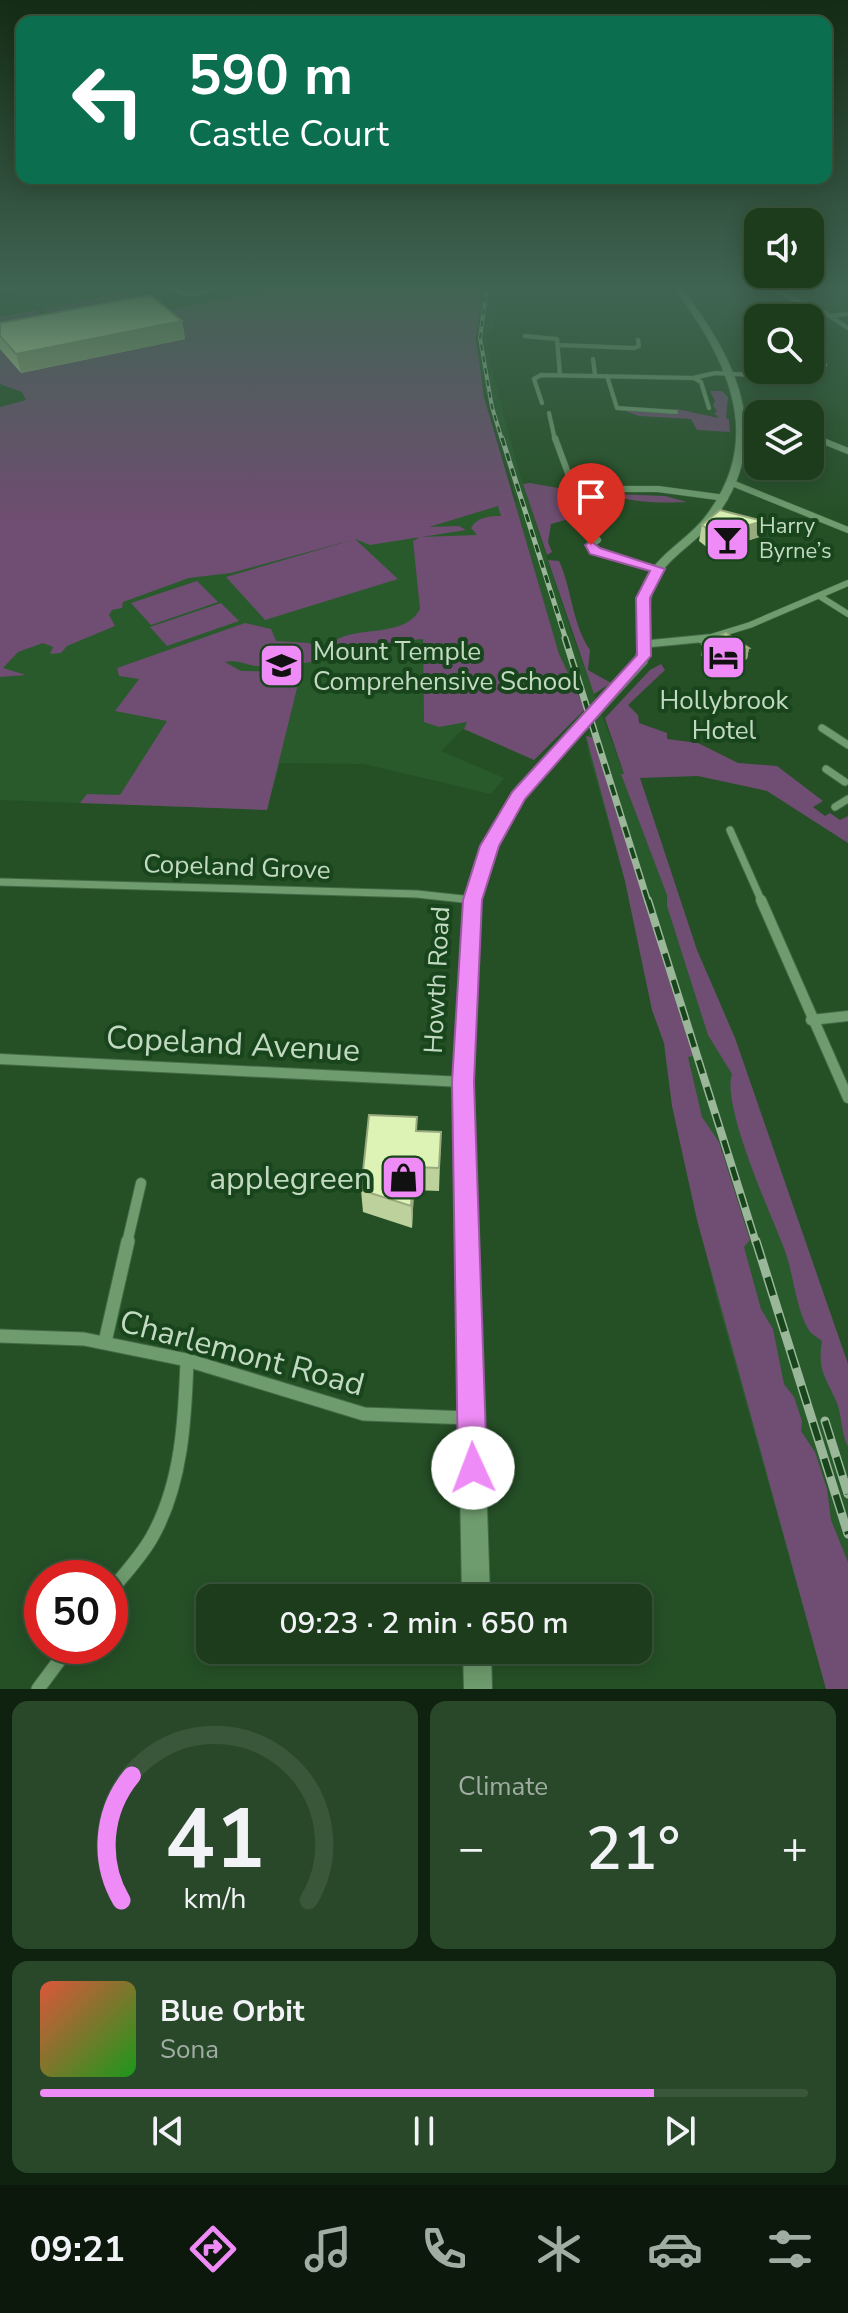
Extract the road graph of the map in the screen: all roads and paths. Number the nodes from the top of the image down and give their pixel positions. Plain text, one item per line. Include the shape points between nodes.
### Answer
1 (559, 364) edge
2 (594, 364) edge
3 (726, 364) edge
4 (730, 371) junction
5 (744, 372) edge
6 (560, 375) junction
7 (595, 375) junction
8 (607, 376) junction
9 (693, 378) junction
10 (542, 403) dead end
11 (709, 408) dead end
12 (739, 410) junction
13 (744, 411) edge
14 (676, 412) dead end
15 (549, 413) dead end
16 (824, 441) edge
17 (848, 451) edge
18 (732, 483) junction
19 (725, 498) junction
20 (848, 530) edge
21 (598, 540) dead end
22 (658, 569) junction
23 (848, 583) edge
24 (821, 597) junction
25 (848, 614) edge
26 (646, 644) junction
27 (822, 728) dead end
28 (848, 745) edge
29 (826, 769) dead end
30 (847, 783) edge
31 (848, 799) edge
32 (835, 807) dead end
33 (730, 830) dead end
34 (0, 882) edge
35 (472, 900) junction
36 (848, 1016) edge
37 (811, 1020) junction
38 (0, 1059) edge
39 (463, 1082) junction
40 (848, 1098) edge
41 (141, 1183) dead end
42 (0, 1336) edge
43 (105, 1342) junction
44 (187, 1360) junction
45 (471, 1418) junction
46 (128, 1568) edge
47 (476, 1584) edge
48 (57, 1664) edge
49 (477, 1664) edge
50 (38, 1689) edge
51 (478, 1689) edge

1 - 6 street
2 - 7 street
3 - 4 main road
4 - 5 street
4 - 9 street
4 - 12 main road
6 - 7 street
6 - 10 street via 535,377
7 - 8 street
8 - 9 street
8 - 14 street via 617,408
9 - 11 street via 701,382
12 - 13 street
12 - 18 main road via 742,455
15 - 19 street via 568,480 577,487 658,489
16 - 17 street
18 - 19 main road
18 - 20 street
19 - 22 main road
21 - 22 street via 591,545 595,551
22 - 26 main road via 643,598
23 - 24 street
24 - 25 street
24 - 26 street via 728,635 683,644
26 - 35 main road, Howth Road via 640,663 518,796 489,846
27 - 28 street
29 - 30 street
31 - 32 street
33 - 37 street
34 - 35 street, Copeland Grove
35 - 39 main road, Howth Road
36 - 37 street
37 - 40 street
38 - 39 street, Copeland Avenue
39 - 45 main road, Howth Road
41 - 43 street
42 - 43 street, Charlemont Road
43 - 44 street, Charlemont Road
44 - 45 street, Charlemont Road via 364,1414
44 - 46 street via 180,1448 164,1512
45 - 47 main road, Howth Road
48 - 50 street
49 - 51 main road

